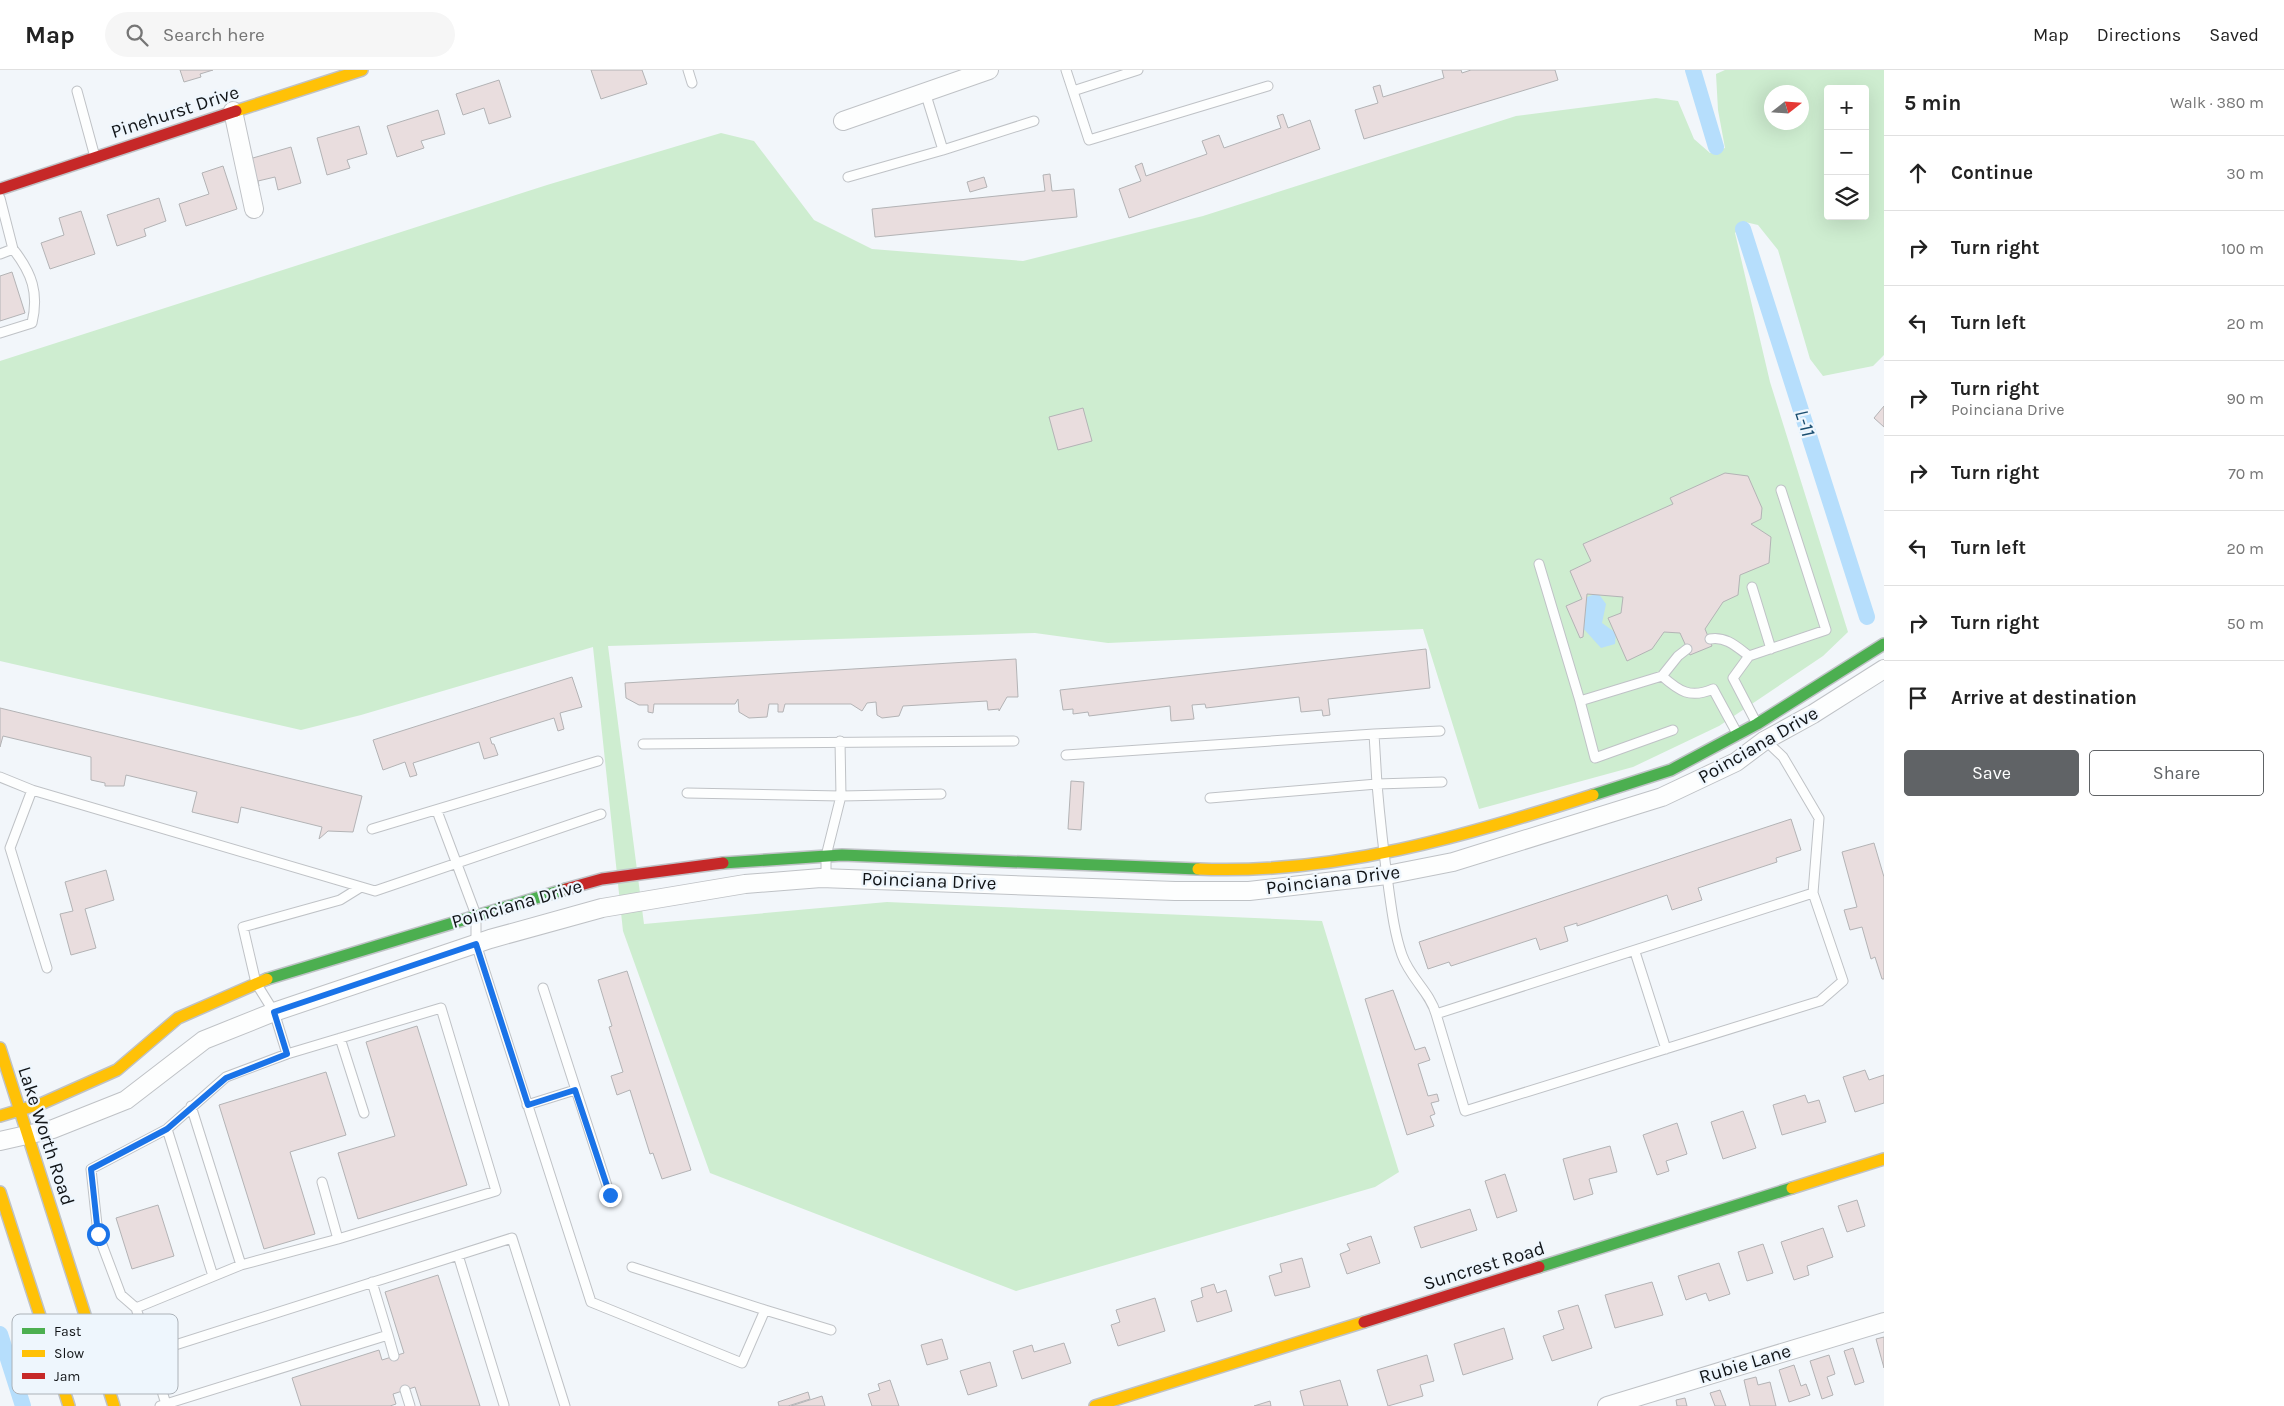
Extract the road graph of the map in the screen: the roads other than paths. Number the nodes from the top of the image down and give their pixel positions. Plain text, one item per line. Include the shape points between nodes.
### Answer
1 (362, 70) edge
2 (688, 70) edge
3 (989, 70) edge
4 (1066, 70) edge
5 (1138, 70) edge
6 (692, 83) dead end
7 (1268, 86) dead end
8 (77, 91) dead end
9 (1073, 91) junction
10 (925, 92) junction
11 (233, 111) junction
12 (843, 120) dead end
13 (1034, 121) dead end
14 (943, 150) junction
15 (96, 157) junction
16 (848, 177) dead end
17 (0, 188) edge
18 (0, 198) edge
19 (254, 209) dead end
20 (13, 249) junction
21 (0, 254) edge
22 (0, 333) edge
23 (1781, 490) dead end
24 (1540, 564) dead end
25 (1752, 587) dead end
26 (1710, 639) dead end
27 (1884, 644) edge
28 (1770, 649) junction
29 (1687, 650) dead end
30 (1749, 656) junction
31 (1884, 669) edge
32 (1662, 676) junction
33 (1580, 701) junction
34 (1757, 724) junction
35 (1673, 730) dead end
36 (1440, 731) dead end
37 (1374, 734) junction
38 (1738, 735) junction
39 (840, 741) junction
40 (1014, 741) dead end
41 (1764, 741) junction
42 (643, 744) dead end
43 (1066, 755) dead end
44 (598, 761) dead end
45 (0, 777) edge
46 (1442, 782) dead end
47 (1378, 784) junction
48 (32, 790) junction
49 (687, 794) dead end
50 (942, 794) dead end
51 (840, 796) junction
52 (1210, 798) dead end
53 (437, 810) junction
54 (602, 814) dead end
55 (372, 829) dead end
56 (1383, 854) junction
57 (826, 856) junction
58 (456, 862) junction
59 (1386, 875) junction
60 (826, 878) junction
61 (361, 887) junction
62 (1814, 893) junction
63 (476, 915) junction
64 (476, 944) junction
65 (1635, 952) junction
66 (47, 968) dead end
67 (256, 983) junction
68 (543, 988) dead end
69 (274, 1012) junction
70 (1436, 1014) junction
71 (340, 1038) junction
72 (0, 1048) edge
73 (1666, 1049) junction
74 (287, 1054) junction
75 (575, 1090) junction
76 (528, 1105) junction
77 (191, 1106) junction
78 (20, 1110) junction
79 (364, 1113) dead end
80 (0, 1116) edge
81 (167, 1129) junction
82 (27, 1134) junction
83 (0, 1141) edge
84 (1884, 1159) edge
85 (322, 1182) dead end
86 (0, 1192) edge
87 (610, 1195) dead end
88 (338, 1239) junction
89 (458, 1255) junction
90 (241, 1265) junction
91 (632, 1267) dead end
92 (213, 1276) junction
93 (372, 1282) junction
94 (136, 1308) junction
95 (765, 1310) junction
96 (40, 1314) edge
97 (85, 1314) edge
98 (138, 1314) edge
99 (1884, 1322) edge
100 (831, 1330) dead end
101 (388, 1335) junction
102 (178, 1344) edge
103 (394, 1356) dead end
104 (405, 1390) dead end
105 (66, 1394) edge
106 (110, 1394) edge
107 (164, 1405) edge
108 (504, 1405) edge
109 (70, 1406) edge
110 (114, 1406) edge
111 (410, 1406) edge
112 (565, 1406) edge
113 (1095, 1406) edge
114 (1607, 1406) edge

1 - 11 street, Pinehurst Drive
2 - 6 lane
3 - 10 street
4 - 9 lane
5 - 9 lane
7 - 9 lane via 1089,140
8 - 15 lane
10 - 12 street
10 - 14 lane
11 - 15 street, Pinehurst Drive
11 - 19 street
13 - 14 lane
14 - 16 lane
15 - 17 street, Pinehurst Drive
18 - 20 lane
20 - 21 lane
20 - 22 lane via 26,266 36,306 32,323
23 - 28 lane via 1826,630
24 - 33 lane
25 - 28 lane
26 - 30 lane via 1730,642
27 - 34 street, Poinciana Drive
28 - 30 lane
29 - 32 lane
30 - 34 lane via 1733,678
31 - 41 street, Poinciana Drive
32 - 33 lane
32 - 38 lane via 1678,690 1700,694 1713,689
33 - 35 lane via 1595,758
34 - 38 street, Poinciana Drive
34 - 41 lane
36 - 37 lane
37 - 43 lane
37 - 47 lane
38 - 41 lane
38 - 56 street, Poinciana Drive via 1671,770 1499,825
39 - 40 lane
39 - 42 lane
39 - 51 lane
41 - 59 street, Poinciana Drive via 1736,762 1662,797 1452,862
41 - 62 lane via 1783,757 1819,818
44 - 53 lane
45 - 48 lane
46 - 47 lane
47 - 52 lane
47 - 56 lane
48 - 61 lane
48 - 66 lane via 10,848
49 - 51 lane
50 - 51 lane
51 - 57 lane
53 - 55 lane
53 - 58 lane
54 - 58 lane
56 - 57 street, Poinciana Drive via 1271,869 1211,870
56 - 59 lane
57 - 60 lane
57 - 63 street, Poinciana Drive via 728,862 602,879
58 - 61 lane via 375,891
58 - 63 lane
59 - 60 street, Poinciana Drive via 1248,891
59 - 70 lane via 1402,955 1408,969 1433,1002
60 - 64 street, Poinciana Drive via 746,884 602,908
61 - 67 lane via 340,900 243,927
62 - 65 lane
62 - 73 lane via 1843,981 1820,1001
63 - 64 lane
63 - 67 street, Poinciana Drive
64 - 69 street, Poinciana Drive
64 - 76 lane
65 - 70 lane
65 - 73 lane
67 - 69 lane
67 - 78 street, Poinciana Drive via 178,1018 117,1070
68 - 75 lane
69 - 74 lane
69 - 82 street, Poinciana Drive via 204,1040 126,1100 53,1129
70 - 73 lane via 1465,1111
71 - 74 lane
71 - 79 lane
71 - 88 lane via 441,1008 496,1191
72 - 78 street, Lake Worth Road
74 - 77 lane via 226,1078
75 - 76 lane
75 - 87 lane
76 - 95 lane via 591,1302 742,1363
77 - 81 lane
77 - 90 lane
78 - 80 street, Poinciana Drive
78 - 82 street, Lake Worth Road
81 - 92 lane
81 - 94 lane via 91,1169 98,1234 121,1295
82 - 83 street, Poinciana Drive
82 - 97 street, Lake Worth Road
84 - 113 street, Suncrest Road
85 - 88 lane
86 - 96 street
88 - 90 lane
89 - 93 lane
89 - 108 lane
89 - 112 lane via 512,1238
90 - 92 lane
91 - 95 lane
92 - 94 lane
93 - 101 lane
93 - 102 lane
94 - 98 lane
95 - 100 lane
99 - 114 street, Rubie Lane
101 - 103 lane
101 - 107 lane
104 - 111 lane
105 - 109 street
106 - 110 street, Lake Worth Road

